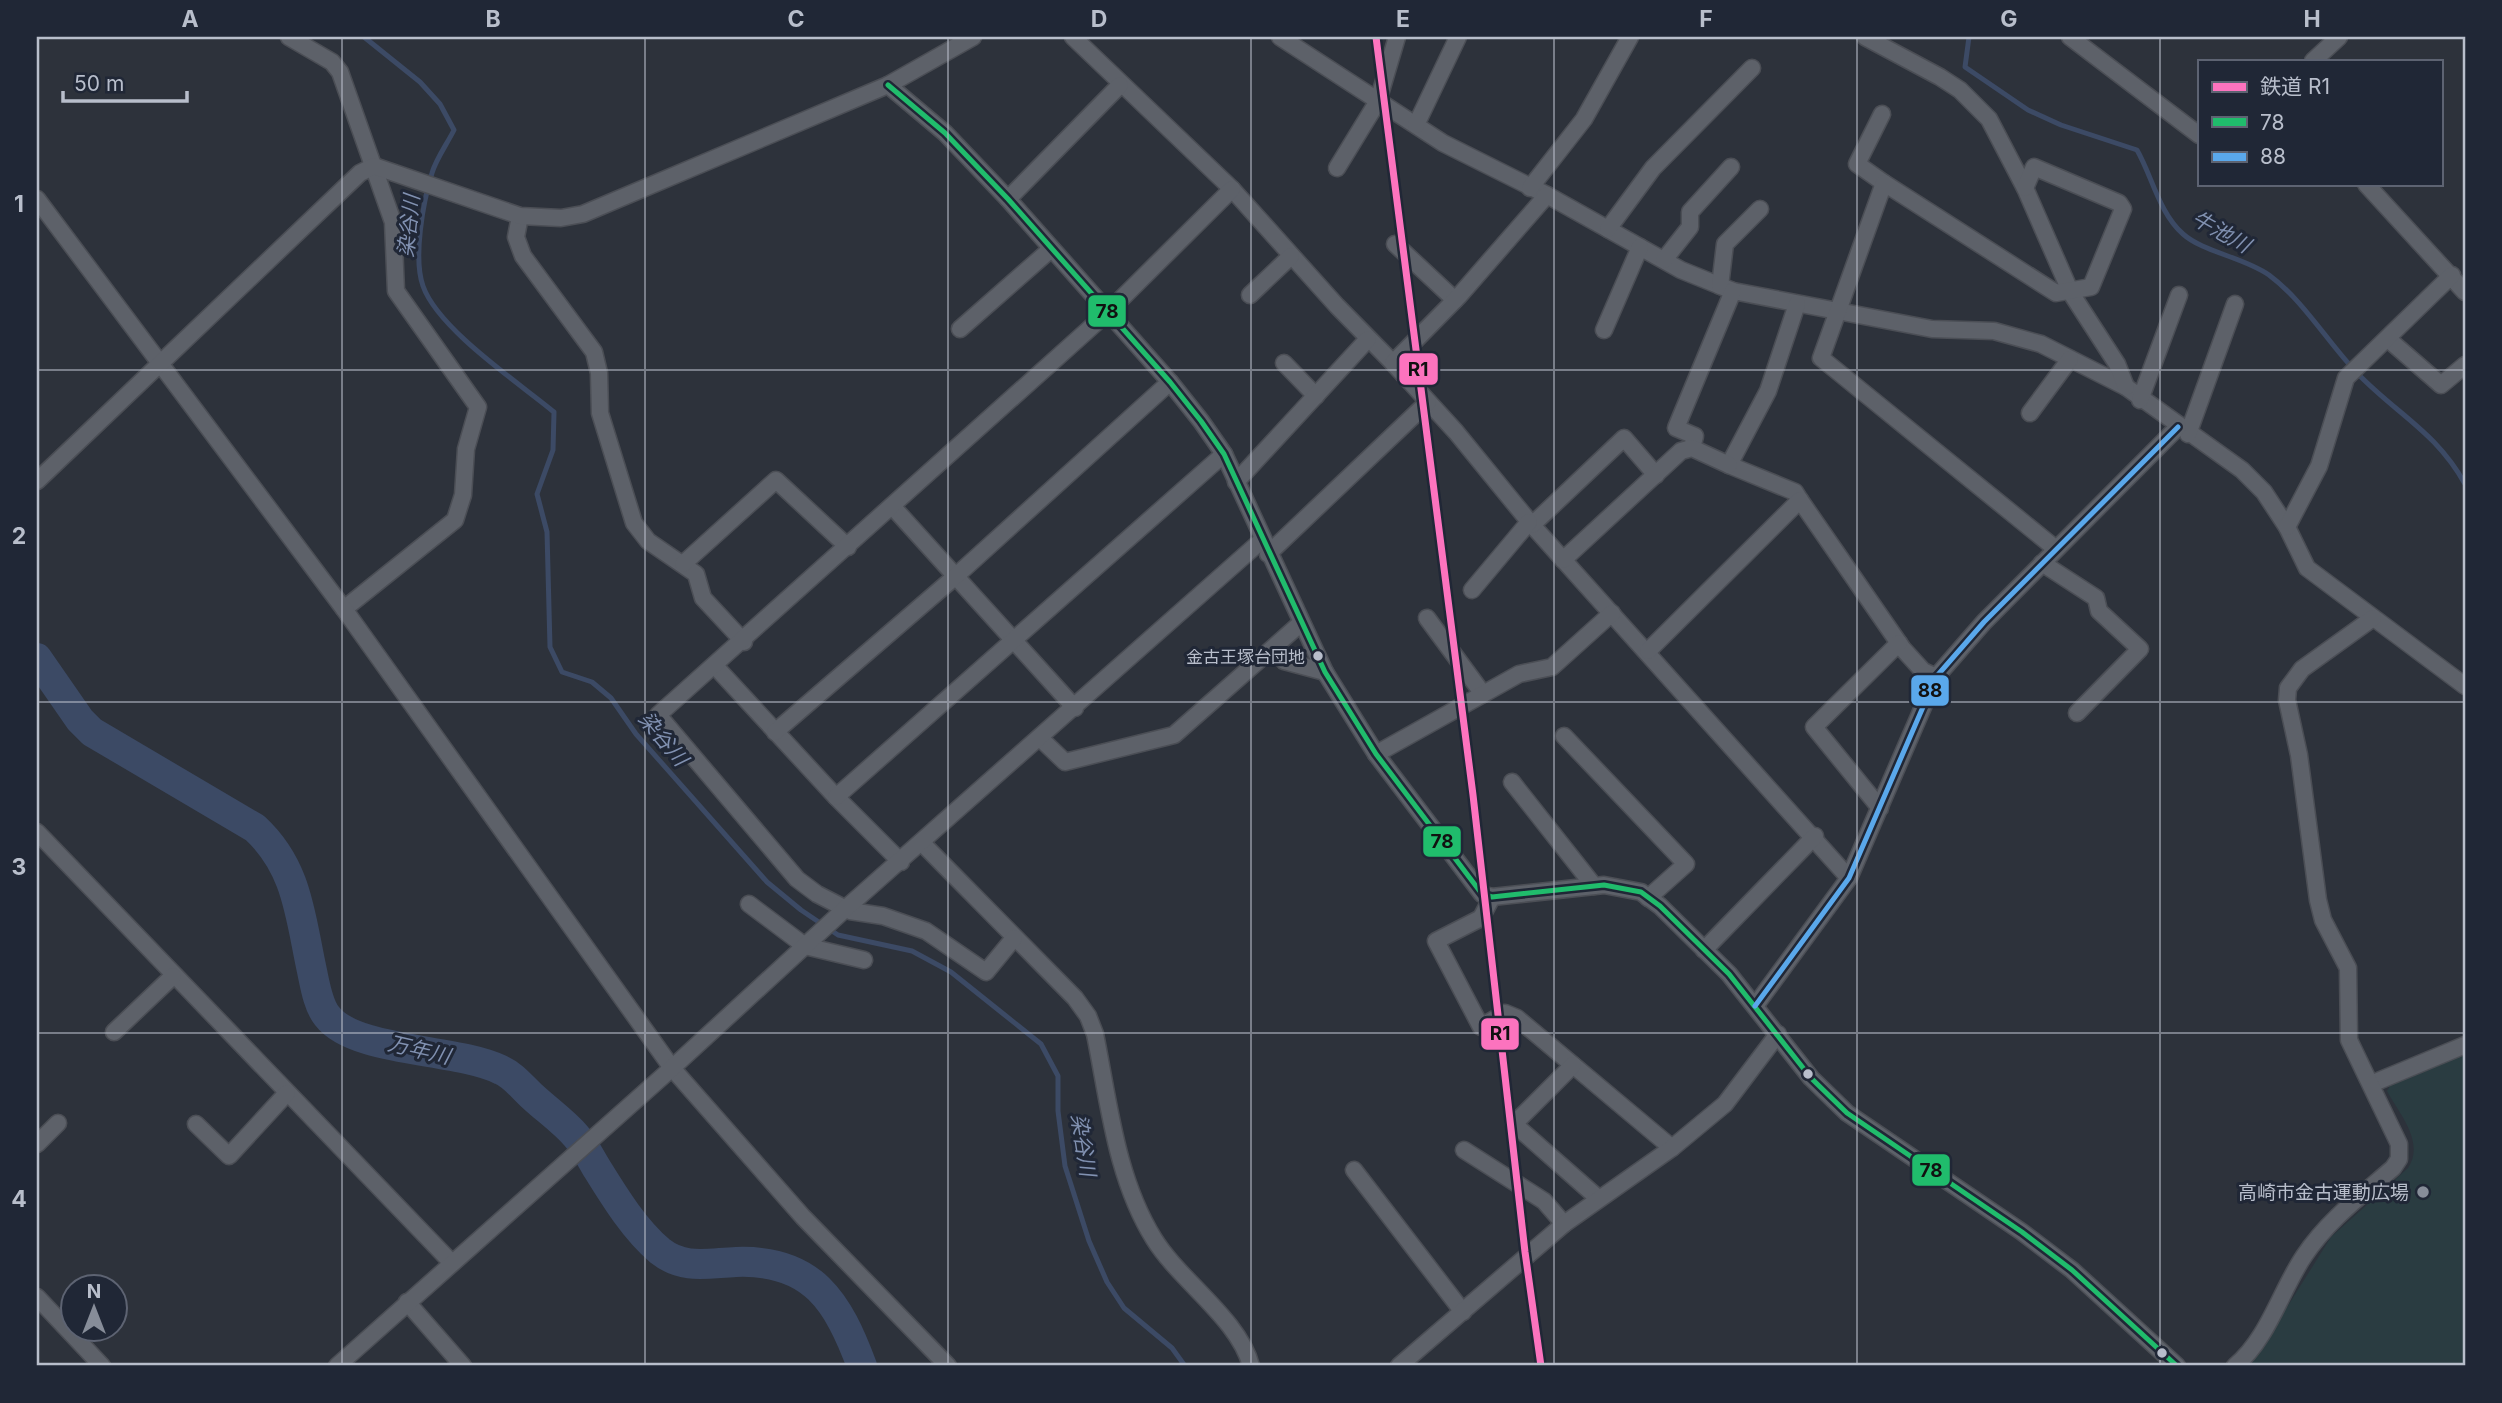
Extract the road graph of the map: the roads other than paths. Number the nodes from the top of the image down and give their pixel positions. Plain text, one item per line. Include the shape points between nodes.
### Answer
1 (289, 37) edge
2 (973, 37) edge
3 (1073, 37) edge
4 (1280, 37) edge
5 (1397, 37) edge
6 (1458, 37) edge
7 (1630, 37) edge
8 (1865, 37) edge
9 (2070, 37) edge
10 (2339, 37) edge
11 (2313, 60) edge
12 (1752, 68) dead end
13 (888, 85) junction
14 (1120, 85) junction
15 (1378, 101) junction
16 (1882, 114) dead end
17 (1416, 125) junction
18 (2198, 134) edge
19 (374, 166) junction
20 (1731, 167) dead end
21 (1337, 168) dead end
22 (1884, 183) junction
23 (2368, 186) edge
24 (1530, 188) junction
25 (2025, 188) junction
26 (1232, 189) junction
27 (1547, 195) junction
28 (37, 199) edge
29 (1008, 199) junction
30 (1760, 209) dead end
31 (520, 216) junction
32 (1608, 229) junction
33 (1395, 244) dead end
34 (1640, 247) junction
35 (1051, 249) junction
36 (1291, 256) junction
37 (1664, 260) junction
38 (2452, 275) junction
39 (1726, 289) junction
40 (2465, 292) edge
41 (2071, 293) junction
42 (1250, 295) dead end
43 (2179, 295) dead end
44 (1455, 300) junction
45 (1797, 304) junction
46 (2235, 304) dead end
47 (1838, 311) junction
48 (1108, 312) junction
49 (960, 329) dead end
50 (1604, 330) dead end
51 (1367, 340) junction
52 (2388, 340) junction
53 (2070, 359) junction
54 (161, 362) junction
55 (1284, 363) dead end
56 (1393, 363) junction
57 (2465, 365) edge
58 (1170, 382) junction
59 (2126, 387) junction
60 (1316, 396) junction
61 (2140, 400) junction
62 (1428, 402) junction
63 (2030, 413) dead end
64 (2183, 430) junction
65 (1692, 448) junction
66 (1224, 454) junction
67 (1729, 466) junction
68 (1656, 475) junction
69 (37, 481) edge
70 (1236, 482) junction
71 (1800, 500) junction
72 (892, 506) junction
73 (1531, 523) junction
74 (2287, 527) junction
75 (848, 547) junction
76 (1265, 547) junction
77 (2056, 549) junction
78 (1563, 560) junction
79 (2042, 563) junction
80 (683, 564) junction
81 (957, 575) junction
82 (1472, 590) dead end
83 (344, 609) junction
84 (1612, 613) junction
85 (1427, 618) dead end
86 (2373, 618) junction
87 (1301, 623) junction
88 (1013, 640) junction
89 (744, 642) junction
90 (1899, 643) junction
91 (1276, 647) junction
92 (1648, 651) junction
93 (715, 666) junction
94 (1325, 672) junction
95 (1937, 677) junction
96 (2465, 686) edge
97 (1483, 694) junction
98 (1075, 708) junction
99 (2077, 713) dead end
100 (775, 732) junction
101 (1564, 736) dead end
102 (1040, 738) junction
103 (1376, 754) junction
104 (1512, 782) dead end
105 (836, 797) junction
106 (1880, 808) junction
107 (37, 832) edge
108 (1815, 836) junction
109 (921, 842) junction
110 (901, 862) junction
111 (1849, 878) junction
112 (1594, 886) junction
113 (1492, 897) junction
114 (1648, 898) junction
115 (749, 904) dead end
116 (840, 914) junction
117 (1014, 938) junction
118 (805, 946) junction
119 (1704, 950) junction
120 (864, 960) dead end
121 (173, 976) junction
122 (1755, 1006) junction
123 (114, 1032) dead end
124 (1778, 1034) junction
125 (2465, 1045) edge
126 (1573, 1065) junction
127 (672, 1068) junction
128 (2371, 1084) junction
129 (286, 1093) junction
130 (58, 1123) dead end
131 (196, 1124) dead end
132 (37, 1144) edge
133 (1672, 1148) junction
134 (1464, 1150) dead end
135 (1354, 1170) dead end
136 (1598, 1198) junction
137 (1564, 1224) junction
138 (451, 1262) junction
139 (37, 1297) edge
140 (407, 1302) junction
141 (1463, 1312) junction
142 (102, 1366) edge
143 (337, 1366) edge
144 (463, 1366) edge
145 (948, 1366) edge
146 (1251, 1366) edge
147 (1399, 1366) edge
148 (2177, 1366) edge
149 (2235, 1366) edge

1 - 19 street via 332,62 340,72
2 - 13 street
3 - 14 street
4 - 15 street
5 - 15 street
6 - 17 street
7 - 24 street via 1584,119
8 - 25 street via 1960,90 1989,119
9 - 18 street
10 - 11 street
12 - 32 street via 1653,168
13 - 29 street via 945,133
13 - 31 street via 583,214
14 - 26 street
14 - 29 street
15 - 17 street
15 - 21 street
16 - 22 street via 1857,164
17 - 24 street
19 - 31 street
19 - 54 street via 360,173
19 - 83 street via 393,222 396,291 476,400 478,414 455,520
20 - 37 street via 1690,212 1690,227
22 - 41 street via 2056,293
22 - 47 street
23 - 38 street
24 - 27 street
25 - 41 street
25 - 41 street via 2034,167 2119,203 2123,209 2091,287
26 - 36 street
26 - 48 street
27 - 32 street
27 - 44 street
28 - 54 street
29 - 35 street
30 - 39 street via 1725,244
31 - 80 street via 516,237 523,256 594,352 600,413 634,523 648,541
32 - 34 street
33 - 44 street
34 - 37 street
34 - 50 street
35 - 48 street
35 - 49 street
36 - 42 street
36 - 51 street
37 - 39 street
38 - 40 street
38 - 52 street
39 - 45 street
39 - 65 street via 1676,428 1695,436
41 - 59 street via 2117,364
43 - 61 street
44 - 56 street
45 - 47 street
45 - 67 street via 1768,391
46 - 64 street
47 - 53 street via 1933,329 1994,331 2040,344
47 - 77 street via 1821,358
48 - 58 street
48 - 72 street
51 - 56 street
51 - 60 street
52 - 57 street via 2441,385
52 - 74 street via 2346,378 2319,466
53 - 59 street
53 - 63 street
54 - 69 street
54 - 83 street
55 - 60 street
56 - 62 street
58 - 66 street
58 - 81 street
59 - 61 street
60 - 70 street
61 - 64 street
62 - 73 street
62 - 76 street
64 - 74 street via 2242,470 2264,492
64 - 77 street
65 - 67 street
65 - 68 street
66 - 70 street
66 - 88 street
67 - 71 street via 1796,492
68 - 73 street via 1623,438
68 - 78 street
70 - 76 street
71 - 90 street
71 - 92 street
72 - 75 street
72 - 81 street
73 - 78 street
73 - 82 street
74 - 86 street via 2307,568
75 - 80 street via 776,480
75 - 89 street
76 - 87 street
76 - 98 street
77 - 79 street
78 - 84 street
79 - 95 street
79 - 99 street via 2096,598 2099,611 2140,649
80 - 89 street via 696,575 703,598
81 - 88 street
81 - 100 street
83 - 127 street
84 - 92 street
84 - 97 street via 1552,667 1519,674
85 - 97 street
86 - 96 street
86 - 128 street via 2302,669 2288,688 2287,700 2318,900 2348,968 2349,1040
87 - 91 street
87 - 94 street
88 - 98 street
88 - 105 street
89 - 93 street
90 - 95 street via 1923,670
90 - 106 street via 1814,727
91 - 94 street via 1284,661
91 - 102 street via 1174,736 1065,762
92 - 108 street
93 - 100 street
93 - 116 street via 659,715 797,878
94 - 103 street
95 - 106 street
97 - 103 street
98 - 102 street
100 - 105 street
101 - 114 street via 1686,864
102 - 109 street
103 - 113 street via 1482,894
104 - 112 street
105 - 110 street
106 - 111 street
107 - 121 street
108 - 111 street
108 - 119 street
109 - 110 street
109 - 117 street
110 - 116 street
111 - 122 street
112 - 113 street
112 - 114 street via 1625,887
113 - 126 street via 1481,918 1436,941 1481,1027 1500,1014 1510,1014
114 - 119 street
115 - 118 street
116 - 117 street via 904,921 986,972
116 - 118 street
117 - 146 street via 1088,1016 1121,1165 1140,1210 1155,1240 1241,1340
118 - 120 street
118 - 127 street
119 - 122 street
121 - 123 street
121 - 129 street
122 - 124 street
124 - 133 street via 1725,1104
124 - 148 street via 1811,1078 1847,1113 2062,1262
125 - 128 street
126 - 133 street
126 - 136 street via 1514,1124
127 - 138 street
127 - 145 street via 803,1217
128 - 149 street via 2399,1144 2399,1159 2333,1220 2303,1257 2264,1328
129 - 131 street via 229,1156
129 - 138 street
130 - 132 street
133 - 136 street
134 - 137 street via 1544,1201
135 - 141 street
136 - 137 street
137 - 141 street
138 - 140 street
139 - 142 street
140 - 143 street
140 - 144 street
141 - 147 street

